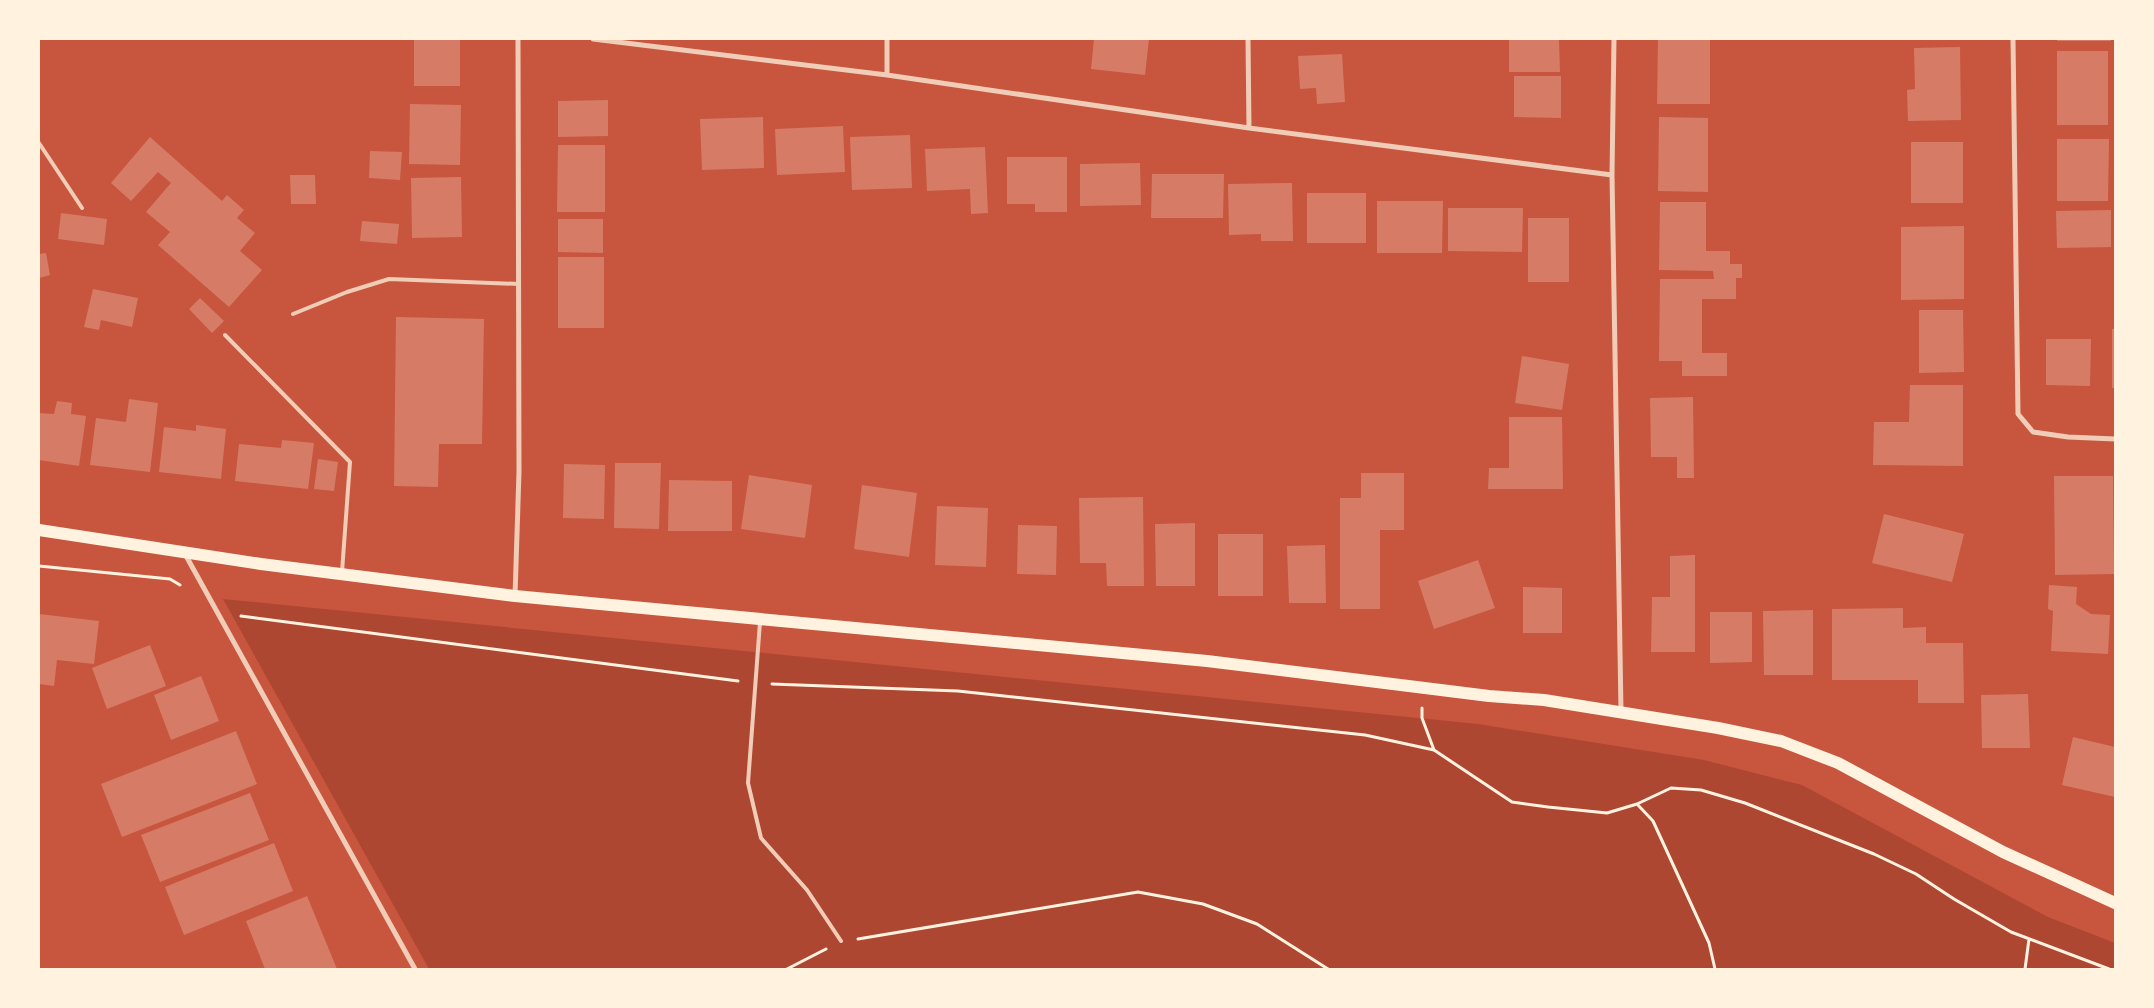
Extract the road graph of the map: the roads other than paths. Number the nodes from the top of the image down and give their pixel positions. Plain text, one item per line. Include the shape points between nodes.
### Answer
1 (518, 39) edge
2 (593, 39) edge
3 (887, 39) edge
4 (1248, 39) edge
5 (1614, 39) edge
6 (2013, 39) edge
7 (887, 75) junction
8 (1249, 128) junction
9 (39, 142) edge
10 (1612, 175) junction
11 (82, 208) dead end
12 (520, 284) junction
13 (293, 314) dead end
14 (225, 335) dead end
15 (2115, 439) edge
16 (39, 530) edge
17 (184, 553) junction
18 (342, 574) junction
19 (515, 596) junction
20 (760, 620) junction
21 (1621, 711) junction
22 (2115, 903) edge
23 (842, 942) road end
24 (415, 969) edge

1 - 12 street
2 - 7 street
3 - 7 street
4 - 8 street
5 - 10 street
6 - 15 street via 2018,414 2033,432
7 - 8 street
8 - 10 street
9 - 11 lane
10 - 21 street
12 - 13 lane via 389,279
12 - 19 street
14 - 18 lane via 350,462
16 - 17 main road
17 - 18 main road
17 - 24 street
18 - 19 main road
19 - 20 main road
20 - 21 main road via 1197,660
20 - 23 lane via 748,783 761,838 807,890
21 - 22 main road via 1748,734 1814,752 2003,852

